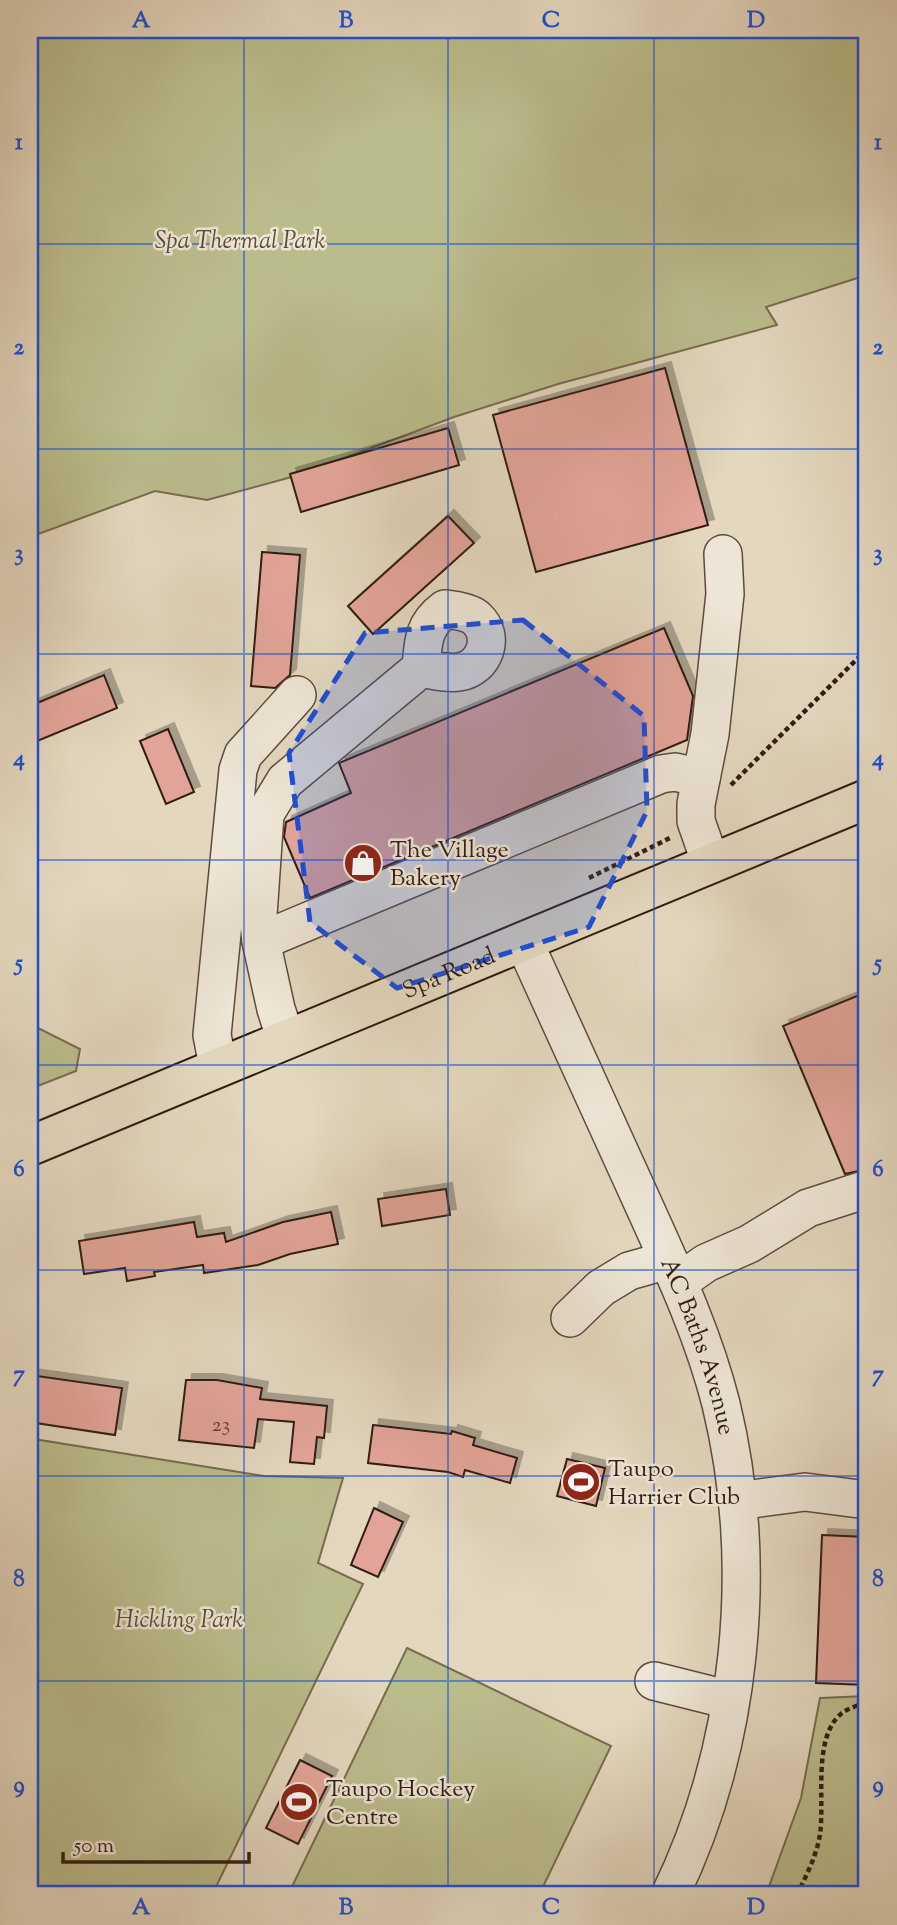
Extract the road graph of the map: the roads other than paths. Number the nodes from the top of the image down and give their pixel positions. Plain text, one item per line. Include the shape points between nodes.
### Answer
1 (723, 554) dead end
2 (421, 668) dead end
3 (297, 695) dead end
4 (701, 778) junction
5 (867, 799) edge
6 (711, 864) junction
7 (261, 941) junction
8 (524, 942) junction
9 (286, 1040) junction
10 (218, 1066) junction
11 (30, 1146) edge
12 (867, 1189) edge
13 (673, 1271) junction
14 (570, 1318) dead end
15 (867, 1500) edge
16 (737, 1501) junction
17 (654, 1681) dead end
18 (730, 1700) junction
19 (670, 1895) edge

1 - 4 street via 725,594
2 - 7 street via 285,781 270,805 265,814 258,915
3 - 10 street via 243,755 238,770 212,1035
4 - 6 street via 696,821
4 - 7 street via 661,774
5 - 6 main road, Spa Road
6 - 8 main road, Spa Road
7 - 9 street
8 - 9 main road, Spa Road
8 - 13 street, AC Baths Avenue
9 - 10 main road, Spa Road
10 - 11 main road, Spa Road
12 - 13 street via 808,1208 749,1244 706,1263
13 - 14 street via 629,1270 601,1288
13 - 16 street, AC Baths Avenue via 721,1405
15 - 16 street via 805,1492
16 - 18 street, AC Baths Avenue via 740,1615
17 - 18 street
18 - 19 street, AC Baths Avenue via 697,1828

